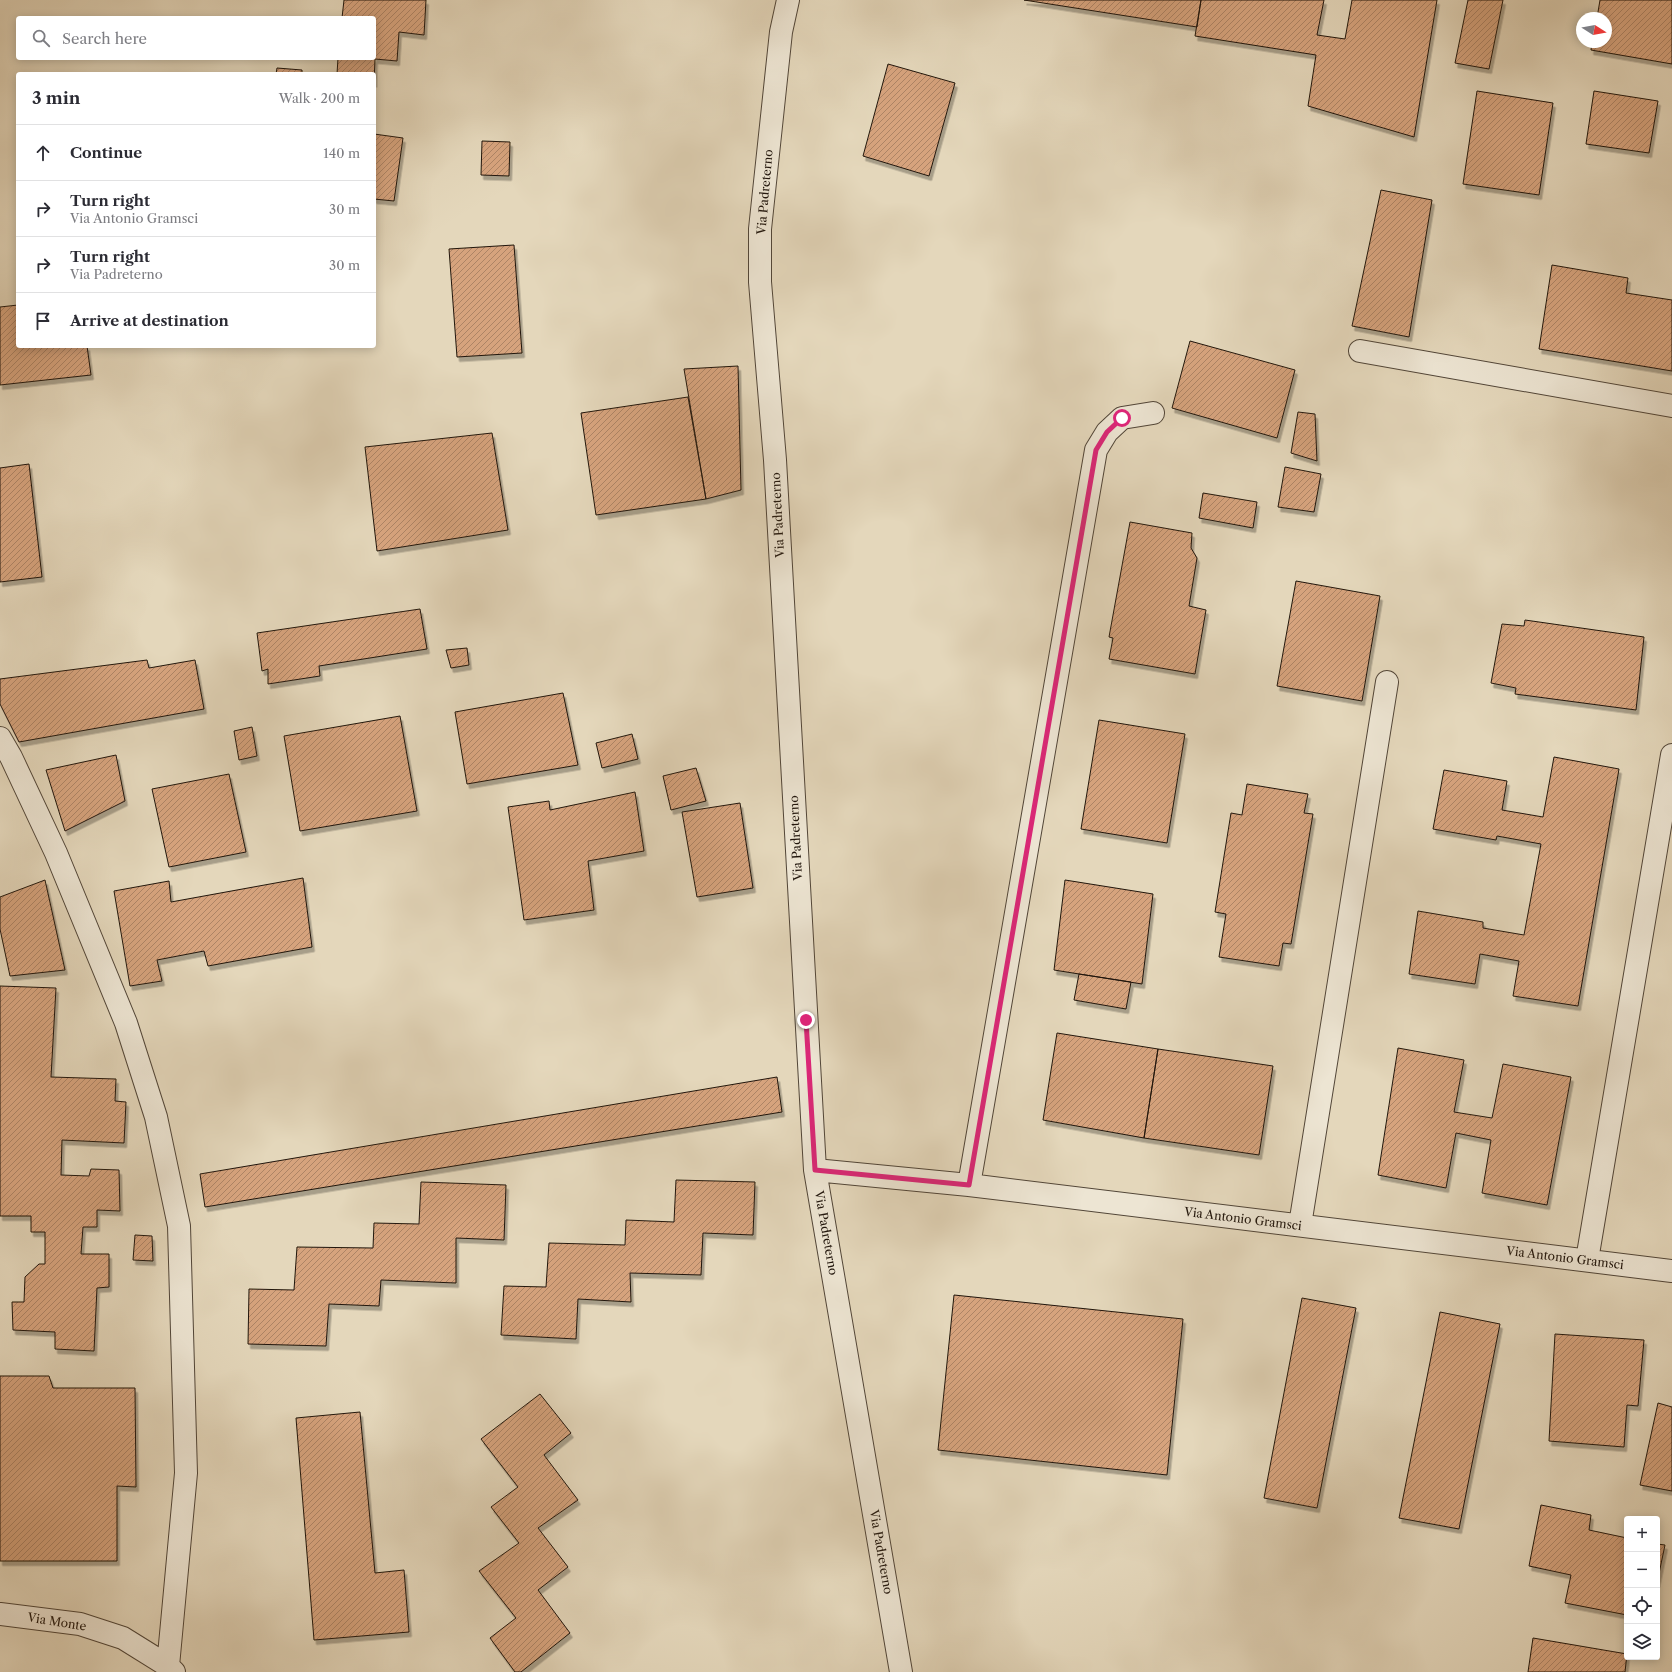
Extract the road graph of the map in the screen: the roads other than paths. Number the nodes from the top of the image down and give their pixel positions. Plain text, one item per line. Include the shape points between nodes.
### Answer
1 (788, 0) edge
2 (1360, 351) dead end
3 (1672, 406) edge
4 (1153, 413) dead end
5 (1388, 682) dead end
6 (0, 738) edge
7 (1672, 755) edge
8 (815, 1170) junction
9 (969, 1185) junction
10 (1300, 1225) junction
11 (1587, 1260) junction
12 (1672, 1271) edge
13 (0, 1614) edge
14 (171, 1669) edge
15 (901, 1672) edge

1 - 8 street, Via Padreterno via 781,32 760,229 760,282 775,460
2 - 3 street
4 - 9 street via 1122,418 1107,432 1096,450
5 - 10 street
6 - 14 street via 56,852 126,1023 156,1117 179,1226 186,1473
7 - 11 street
8 - 9 street, Via Antonio Gramsci
8 - 15 street, Via Padreterno
9 - 10 street, Via Antonio Gramsci
10 - 11 street, Via Antonio Gramsci
11 - 12 street, Via Antonio Gramsci
13 - 14 street, Via Monte via 80,1624 123,1638

